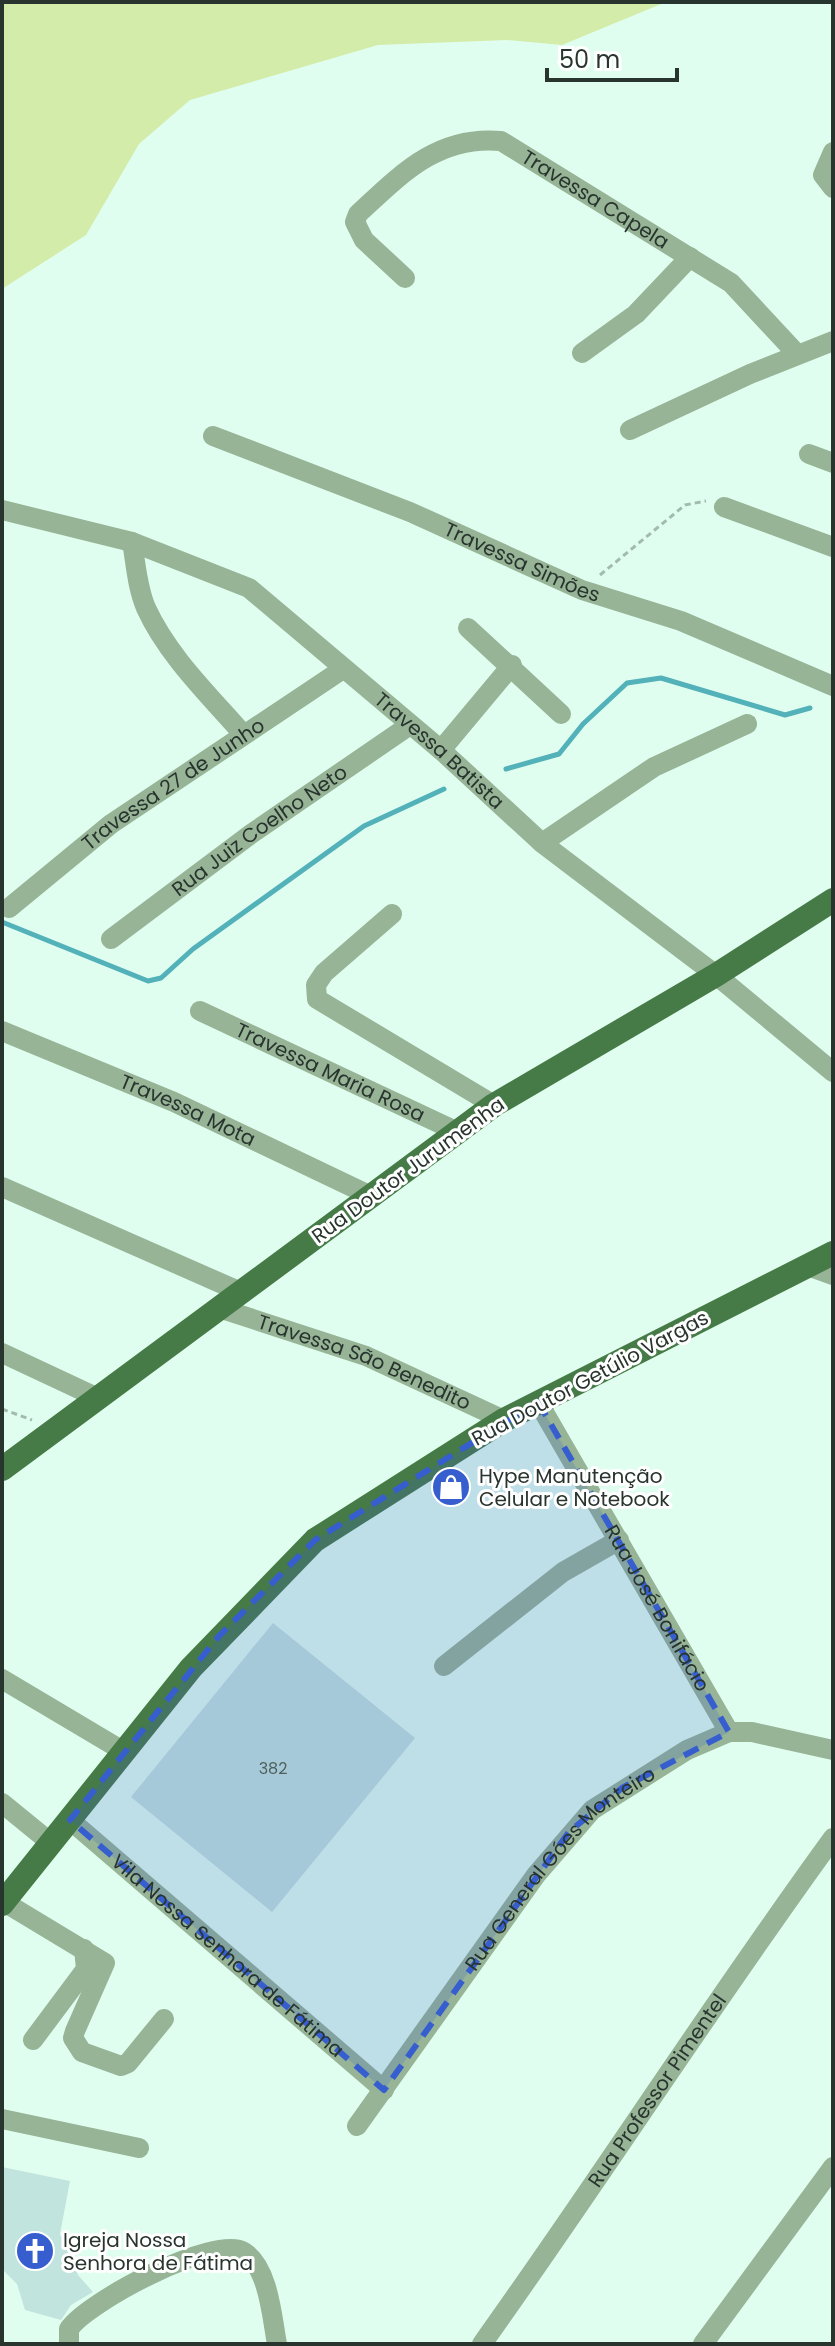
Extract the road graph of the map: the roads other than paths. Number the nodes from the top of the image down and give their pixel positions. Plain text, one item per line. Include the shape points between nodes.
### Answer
1 (833, 152) edge
2 (833, 188) edge
3 (690, 257) junction
4 (405, 278) dead end
5 (833, 341) edge
6 (582, 353) dead end
7 (797, 354) junction
8 (630, 430) dead end
9 (213, 436) dead end
10 (809, 454) dead end
11 (833, 463) edge
12 (724, 507) road end
13 (2, 510) edge
14 (132, 542) junction
15 (833, 547) edge
16 (468, 628) dead end
17 (512, 665) junction
18 (343, 669) junction
19 (833, 686) edge
20 (561, 714) dead end
21 (747, 724) dead end
22 (410, 725) junction
23 (243, 734) junction
24 (441, 750) junction
25 (542, 843) junction
26 (833, 900) edge
27 (9, 908) dead end
28 (392, 914) dead end
29 (111, 939) dead end
30 (716, 975) junction
31 (200, 1011) dead end
32 (2, 1031) edge
33 (833, 1072) edge
34 (494, 1105) junction
35 (460, 1133) junction
36 (2, 1187) edge
37 (371, 1196) junction
38 (833, 1253) edge
39 (808, 1266) junction
40 (833, 1275) edge
41 (243, 1293) junction
42 (222, 1309) junction
43 (2, 1353) edge
44 (96, 1397) junction
45 (538, 1402) junction
46 (504, 1420) junction
47 (2, 1469) edge
48 (619, 1540) junction
49 (444, 1666) dead end
50 (2, 1679) edge
51 (729, 1732) junction
52 (833, 1750) edge
53 (123, 1751) junction
54 (2, 1803) edge
55 (70, 1820) junction
56 (833, 1838) edge
57 (51, 1843) junction
58 (3, 1903) edge
59 (84, 1949) junction
60 (164, 2019) dead end
61 (33, 2040) dead end
62 (384, 2090) junction
63 (2, 2119) edge
64 (357, 2126) dead end
65 (139, 2148) dead end
66 (833, 2167) edge
67 (69, 2344) edge
68 (277, 2344) edge
69 (482, 2344) edge
70 (703, 2344) edge

1 - 2 street via 823,175
3 - 4 street, Travessa Capela via 501,141 468,140 448,145 400,176 358,214 357,231
3 - 6 street, Travessa Capela via 636,314
3 - 7 street, Travessa Capela via 731,283
5 - 7 street
7 - 8 street
9 - 19 street, Travessa Simões via 410,512 582,590 681,621
10 - 11 street
12 - 15 street
13 - 14 street, Travessa Batista
14 - 18 street, Travessa Batista via 249,588
14 - 23 street via 139,587 159,633
16 - 17 street
17 - 20 street
17 - 24 street
18 - 22 street, Travessa Batista
18 - 23 street, Travessa 27 de Junho
21 - 25 street via 654,767
22 - 24 street, Travessa Batista
22 - 29 street, Rua Juiz Coelho Neto
23 - 27 street, Travessa 27 de Junho via 111,824
24 - 25 street, Travessa Batista
25 - 30 street, Travessa Batista
26 - 30 main road, Rua Doutor Jurumenha
28 - 34 street via 324,973 316,985 317,999
30 - 33 street, Travessa Batista
30 - 34 main road, Rua Doutor Jurumenha
31 - 35 street, Travessa Maria Rosa
32 - 37 street, Travessa Mota via 174,1102
34 - 35 main road, Rua Doutor Jurumenha
35 - 37 main road, Rua Doutor Jurumenha
36 - 41 street
37 - 41 main road, Rua Doutor Jurumenha
38 - 39 main road, Rua Doutor Getúlio Vargas
39 - 40 street
39 - 45 main road, Rua Doutor Getúlio Vargas
41 - 42 main road, Rua Doutor Jurumenha
42 - 44 main road, Rua Doutor Jurumenha
42 - 46 street, Travessa São Benedito via 366,1356
43 - 44 street
44 - 47 main road, Rua Doutor Jurumenha
45 - 46 main road, Rua Doutor Getúlio Vargas
45 - 48 street, Rua José Bonifácio
46 - 53 main road, Rua Doutor Getúlio Vargas via 315,1540 219,1636
48 - 49 street via 563,1572
48 - 51 street, Rua José Bonifácio
50 - 53 street
51 - 52 street, Rua General Góes Monteiro via 767,1734
51 - 62 street, Rua General Góes Monteiro via 622,1788 569,1832
53 - 55 main road, Rua Doutor Getúlio Vargas
54 - 57 street
55 - 57 main road, Rua Doutor Getúlio Vargas
55 - 62 street, Vila Nossa Senhora de Fátima
56 - 69 street, Rua Professor Pimentel
57 - 58 main road, Rua Doutor Getúlio Vargas
58 - 59 street
59 - 60 street via 102,1958 105,1969 73,2038 82,2052 113,2065 128,2063
59 - 61 street via 86,1969
62 - 64 street, Rua General Góes Monteiro
63 - 65 street
66 - 70 street
67 - 68 street via 69,2329 89,2308 201,2252 235,2248 257,2266

